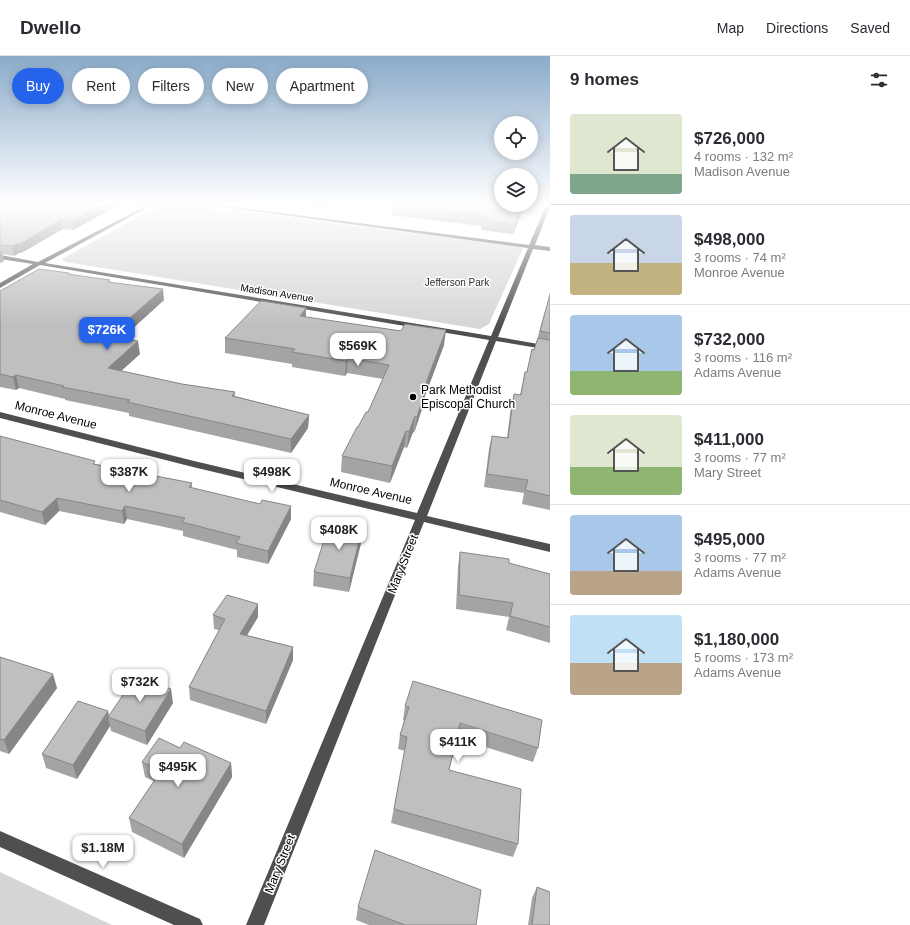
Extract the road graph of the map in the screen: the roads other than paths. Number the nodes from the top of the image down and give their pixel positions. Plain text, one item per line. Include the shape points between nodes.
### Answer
1 (77, 244) edge
2 (511, 244) edge
3 (530, 246) junction
4 (550, 248) edge
5 (0, 256) edge
6 (40, 263) junction
7 (0, 286) edge
8 (494, 339) junction
9 (550, 348) edge
10 (0, 415) edge
11 (422, 516) junction
12 (550, 548) edge
13 (0, 839) edge
14 (194, 925) edge
15 (255, 925) edge

1 - 6 street
2 - 3 street
3 - 4 street
3 - 8 street, Mary Street
5 - 6 street, Madison Avenue
6 - 7 street
6 - 8 street, Madison Avenue
8 - 9 street, Madison Avenue
8 - 11 street, Mary Street
10 - 11 street, Monroe Avenue via 194,464
11 - 12 street, Monroe Avenue
11 - 15 street, Mary Street
13 - 14 street

